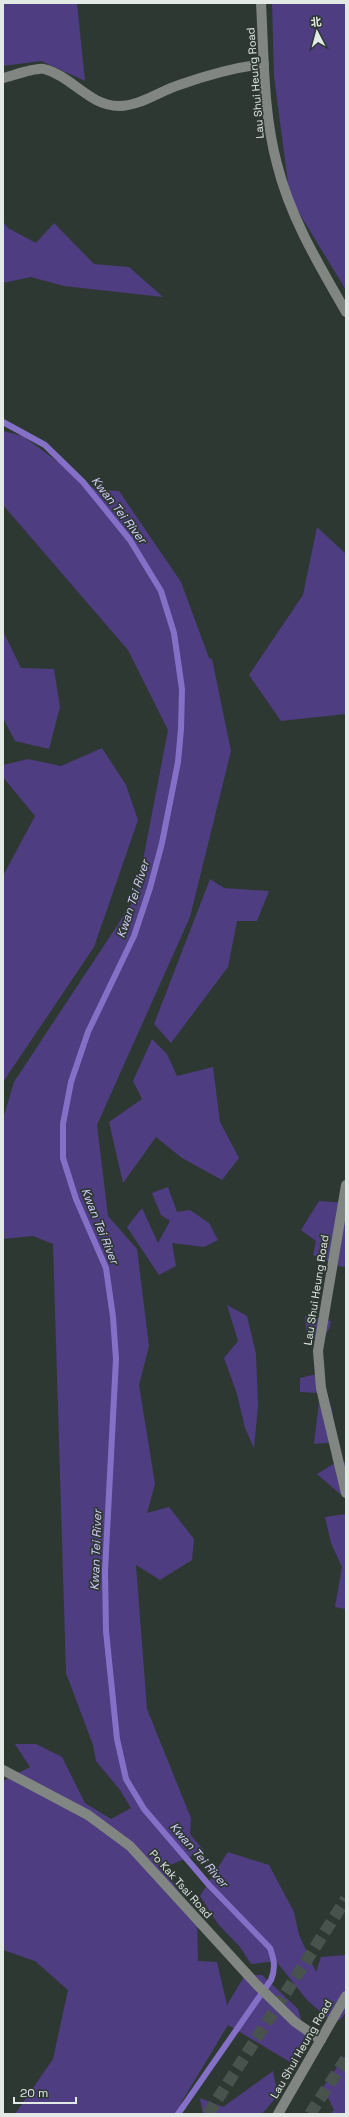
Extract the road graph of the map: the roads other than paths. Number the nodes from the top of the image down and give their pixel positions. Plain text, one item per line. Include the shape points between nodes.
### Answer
1 (261, 3) edge
2 (264, 64) junction
3 (3, 78) edge
4 (346, 312) edge
5 (346, 1185) edge
6 (346, 1493) edge
7 (3, 1770) edge
8 (346, 1996) edge
9 (321, 2040) junction
10 (278, 2114) edge

1 - 2 street, Lau Shui Heung Road
2 - 3 street via 236,67 179,85 130,105 119,106 93,98 43,68
2 - 4 street, Lau Shui Heung Road via 270,128 281,178 305,240
5 - 6 street, Lau Shui Heung Road via 318,1351 325,1404
7 - 9 street, Po Kak Tsai Road via 88,1815 130,1846 256,1984 296,2022
8 - 9 street, Lau Shui Heung Road
9 - 10 street, Lau Shui Heung Road

